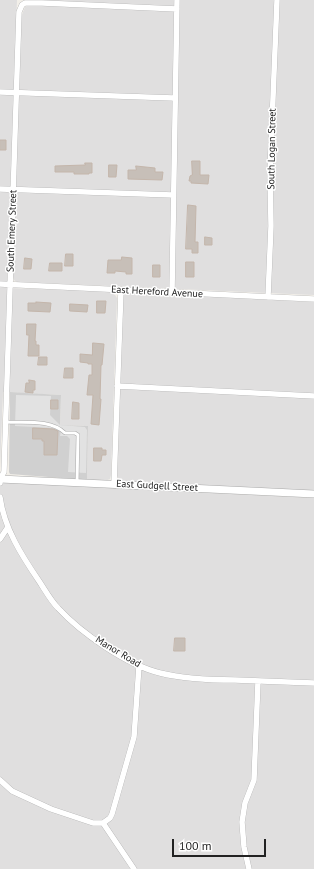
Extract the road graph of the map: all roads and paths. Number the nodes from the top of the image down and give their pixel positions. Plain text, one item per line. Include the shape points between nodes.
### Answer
1 (177, 0) edge
2 (277, 0) edge
3 (42, 2) edge
4 (177, 9) junction
5 (0, 92) edge
6 (16, 93) junction
7 (174, 98) junction
8 (0, 189) edge
9 (13, 189) junction
10 (173, 195) junction
11 (0, 284) edge
12 (10, 284) junction
13 (121, 290) junction
14 (172, 292) junction
15 (268, 297) junction
16 (314, 299) edge
17 (0, 377) edge
18 (7, 377) junction
19 (117, 386) junction
20 (314, 396) edge
21 (6, 422) junction
22 (0, 479) edge
23 (0, 483) edge
24 (77, 483) junction
25 (114, 484) junction
26 (314, 494) edge
27 (0, 497) edge
28 (8, 527) junction
29 (0, 539) edge
30 (139, 666) junction
31 (258, 681) junction
32 (314, 683) edge
33 (0, 780) edge
34 (103, 823) junction
35 (134, 869) edge
36 (249, 869) edge

1 - 4 street
2 - 15 street, South Logan Street
3 - 4 street
3 - 6 street, South Emery Street via 25,3 19,12
4 - 7 street
5 - 6 street
6 - 7 street
6 - 9 street, South Emery Street
7 - 10 street
8 - 9 street
9 - 10 street
9 - 12 street, South Emery Street
10 - 14 street
11 - 12 street, East Hereford Avenue
12 - 13 street, East Hereford Avenue
12 - 18 street, South Emery Street
13 - 14 street, East Hereford Avenue
13 - 19 street
14 - 15 street, East Hereford Avenue
15 - 16 street, East Hereford Avenue
17 - 18 street
18 - 21 street, South Emery Street
19 - 20 street
19 - 25 street
21 - 22 street, South Emery Street via 4,472
21 - 24 lane via 51,424 61,428 65,433 78,435
22 - 23 street
22 - 24 street, East Gudgell Street
24 - 25 street, East Gudgell Street
25 - 26 street, East Gudgell Street
27 - 28 street, Manor Road
28 - 29 street
28 - 30 street, Manor Road via 30,568 58,608 99,642
30 - 31 street, Manor Road via 177,676
30 - 34 street via 134,737 112,814
31 - 32 street, Manor Road
31 - 36 street via 254,780 242,822
33 - 34 street via 12,791 51,809 93,823
34 - 35 street

